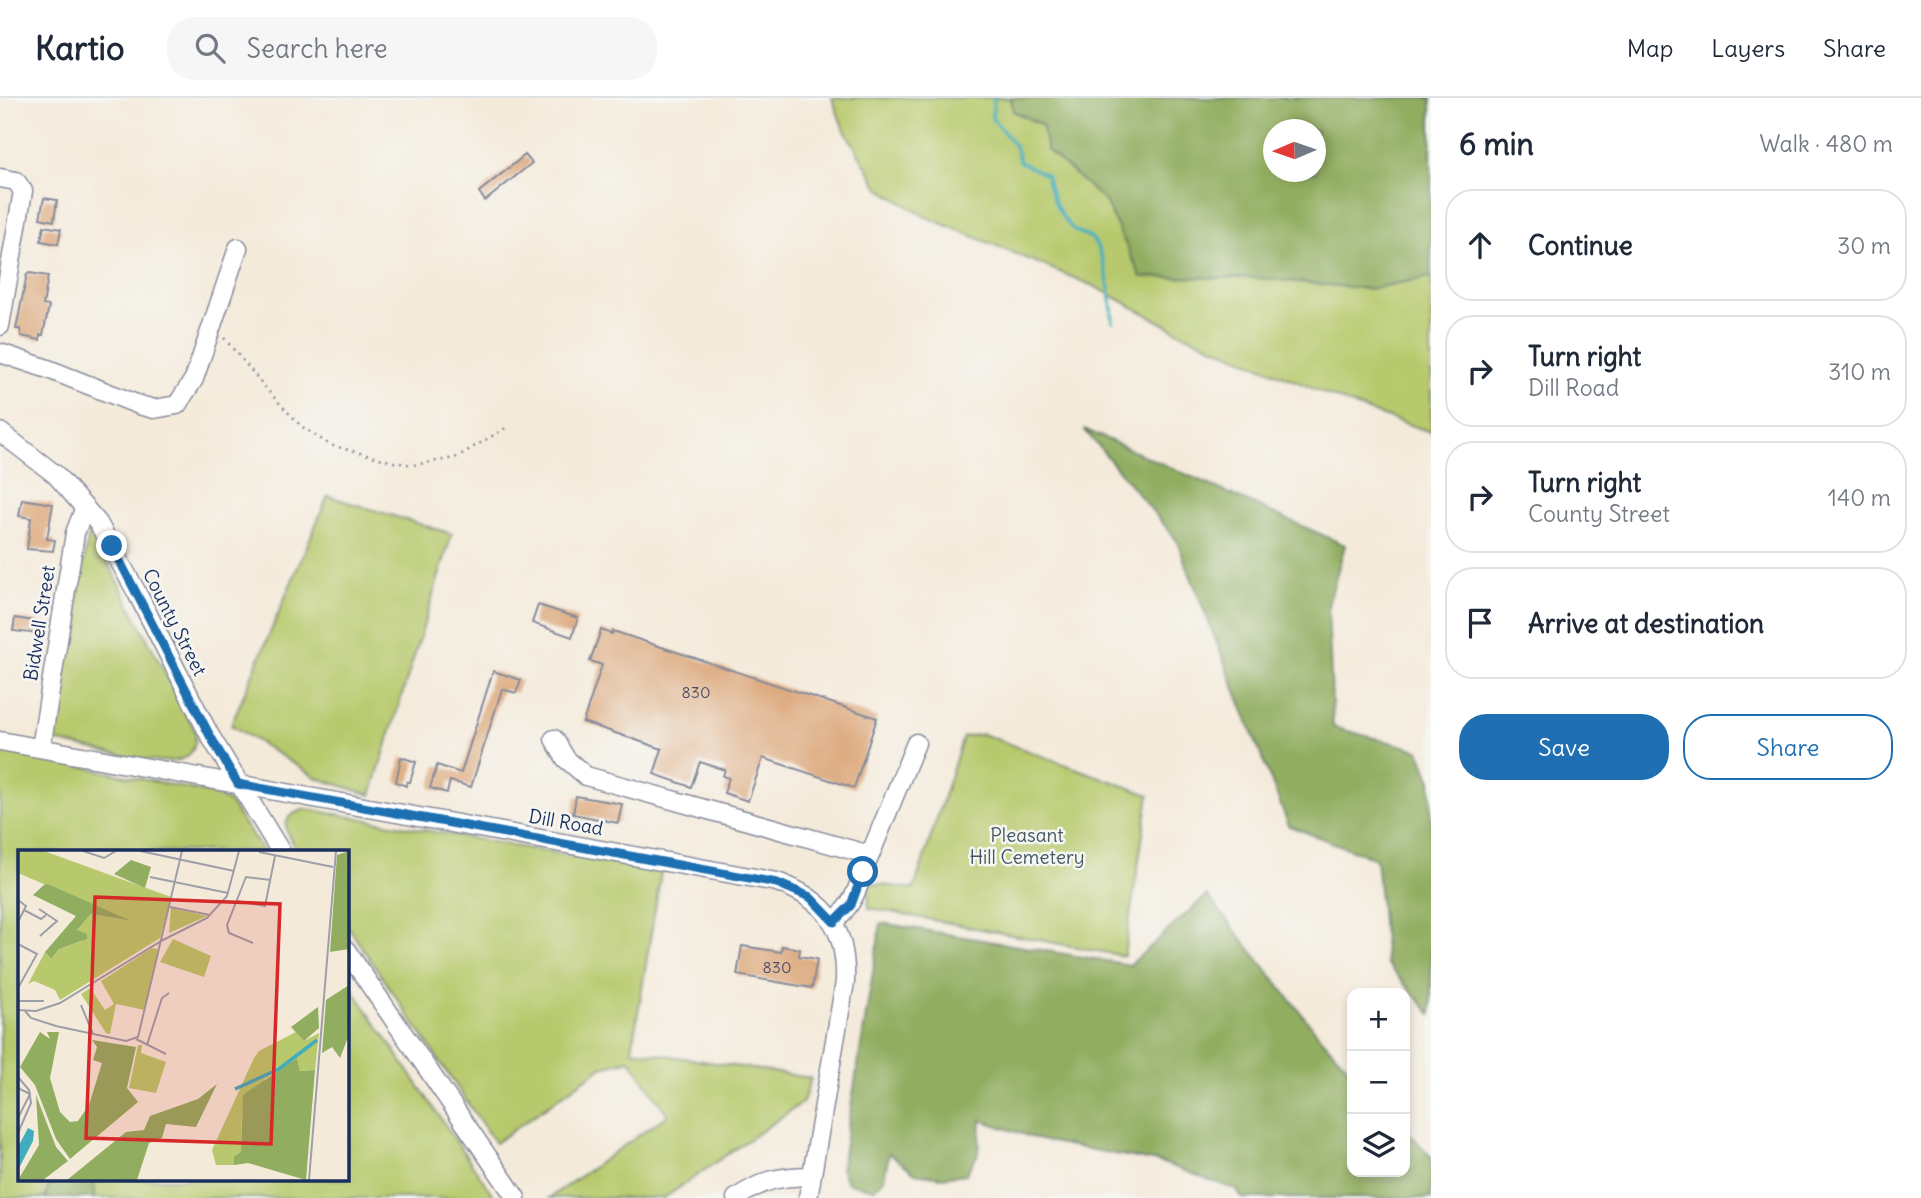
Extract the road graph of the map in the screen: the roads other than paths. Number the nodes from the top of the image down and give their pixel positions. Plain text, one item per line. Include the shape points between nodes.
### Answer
1 (0, 178) edge
2 (238, 248) dead end
3 (0, 326) edge
4 (0, 353) edge
5 (0, 432) edge
6 (85, 506) junction
7 (554, 739) dead end
8 (0, 741) edge
9 (916, 743) dead end
10 (41, 748) junction
11 (238, 784) junction
12 (280, 850) edge
13 (870, 855) junction
14 (834, 922) junction
15 (348, 953) edge
16 (811, 1176) junction
17 (516, 1198) edge
18 (736, 1198) edge
19 (808, 1198) edge

1 - 3 street via 16,181 23,191
2 - 4 street via 194,379 177,405 139,405
5 - 6 street, County Street via 57,475
6 - 10 street, Bidwell Street via 75,533
6 - 11 street, County Street via 112,546
7 - 13 street via 566,759 586,776
8 - 10 street, Dill Road
9 - 13 street
10 - 11 street, Dill Road
11 - 12 street, County Street
11 - 14 street, Dill Road via 777,883 810,897
13 - 14 street via 851,905
14 - 16 street, Dill Road via 843,945 845,982
15 - 17 street
16 - 18 street via 761,1182
16 - 19 street, Dill Road

